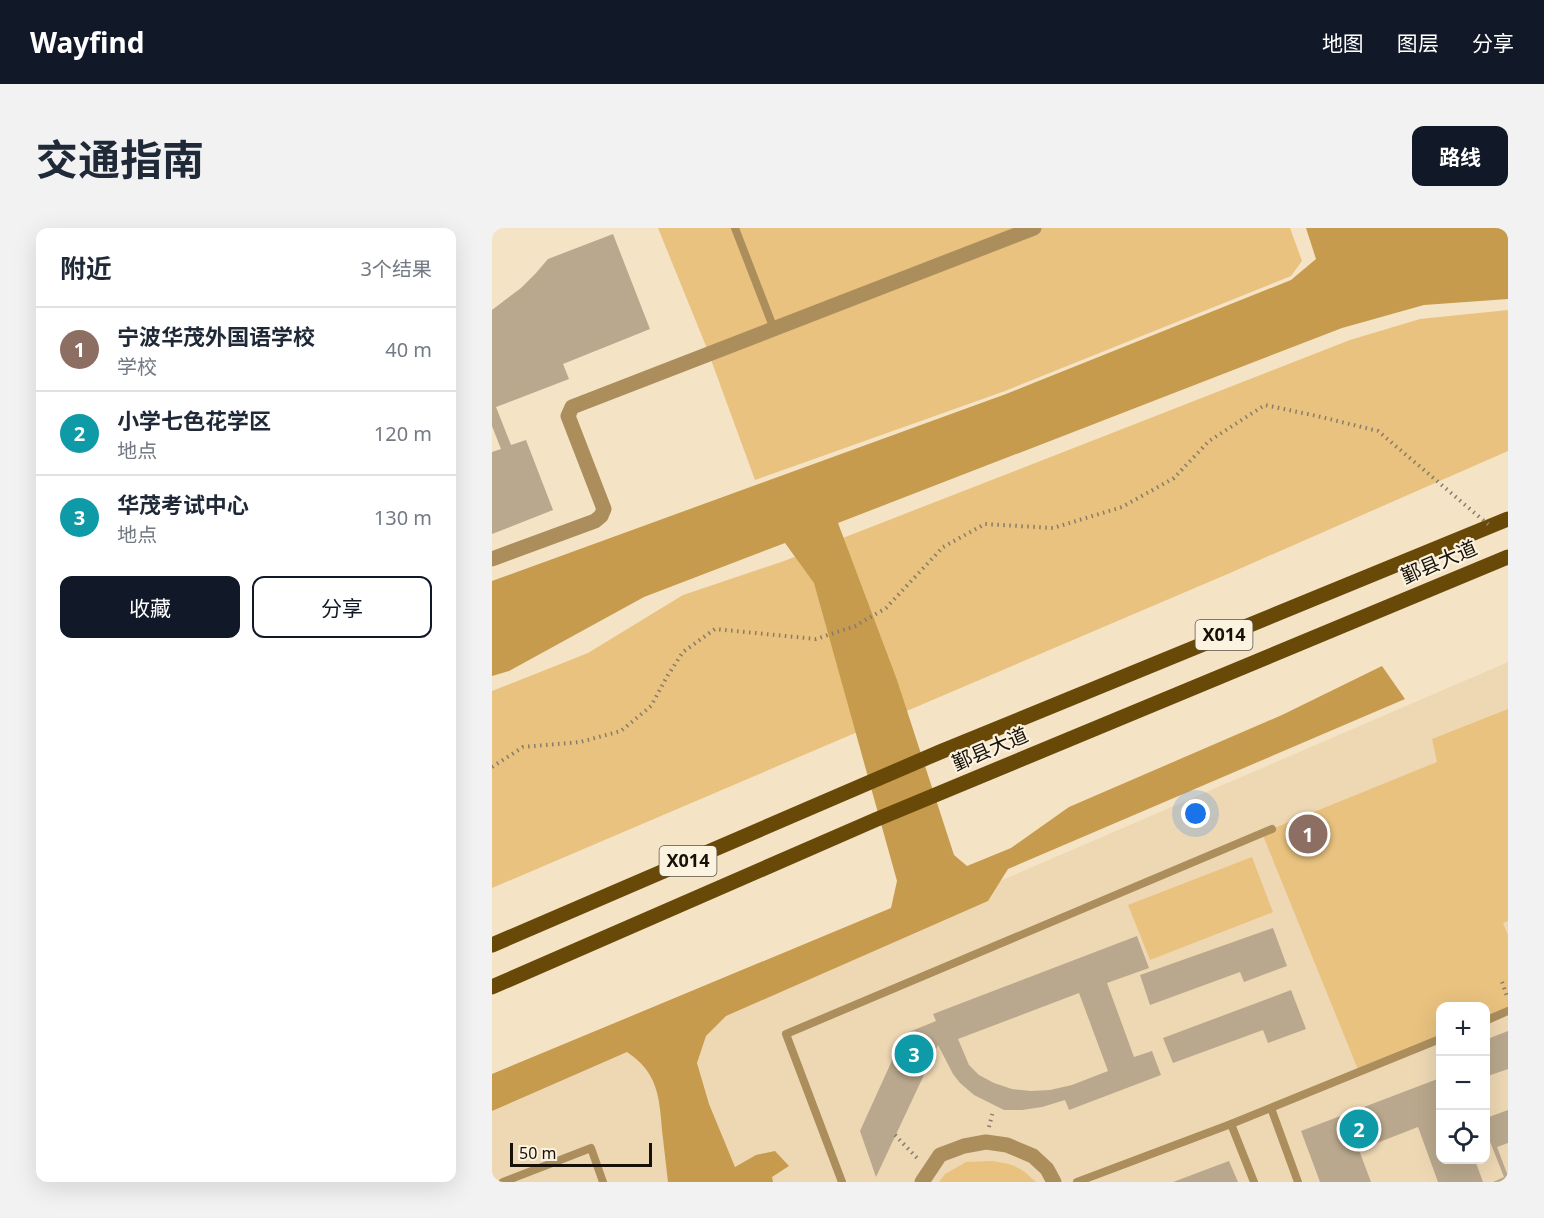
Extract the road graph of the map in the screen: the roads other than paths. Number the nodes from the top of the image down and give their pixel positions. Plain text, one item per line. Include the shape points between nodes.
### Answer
1 (735, 228) edge
2 (1034, 228) edge
3 (774, 329) junction
4 (1508, 519) edge
5 (1508, 556) edge
6 (492, 559) edge
7 (1272, 829) dead end
8 (492, 945) edge
9 (492, 987) edge
10 (1508, 1011) edge
11 (1490, 1018) edge
12 (1436, 1041) edge
13 (1271, 1108) junction
14 (1232, 1124) junction
15 (926, 1176) edge
16 (503, 1182) edge
17 (603, 1182) edge
18 (842, 1182) edge
19 (1054, 1182) edge
20 (1077, 1182) edge
21 (1254, 1182) edge
22 (1298, 1182) edge

1 - 3 lane
2 - 3 street
3 - 6 street via 572,407 568,416 604,509 601,516 596,522
4 - 8 main road, 鄞县大道 / X014 via 940,752
5 - 9 main road, 鄞县大道 / X014 via 875,820
7 - 18 lane via 786,1034
10 - 11 lane
12 - 13 lane
13 - 14 lane
13 - 22 lane
14 - 20 lane
14 - 21 lane
15 - 19 street via 940,1155 986,1142 1034,1156
16 - 17 lane via 591,1148

